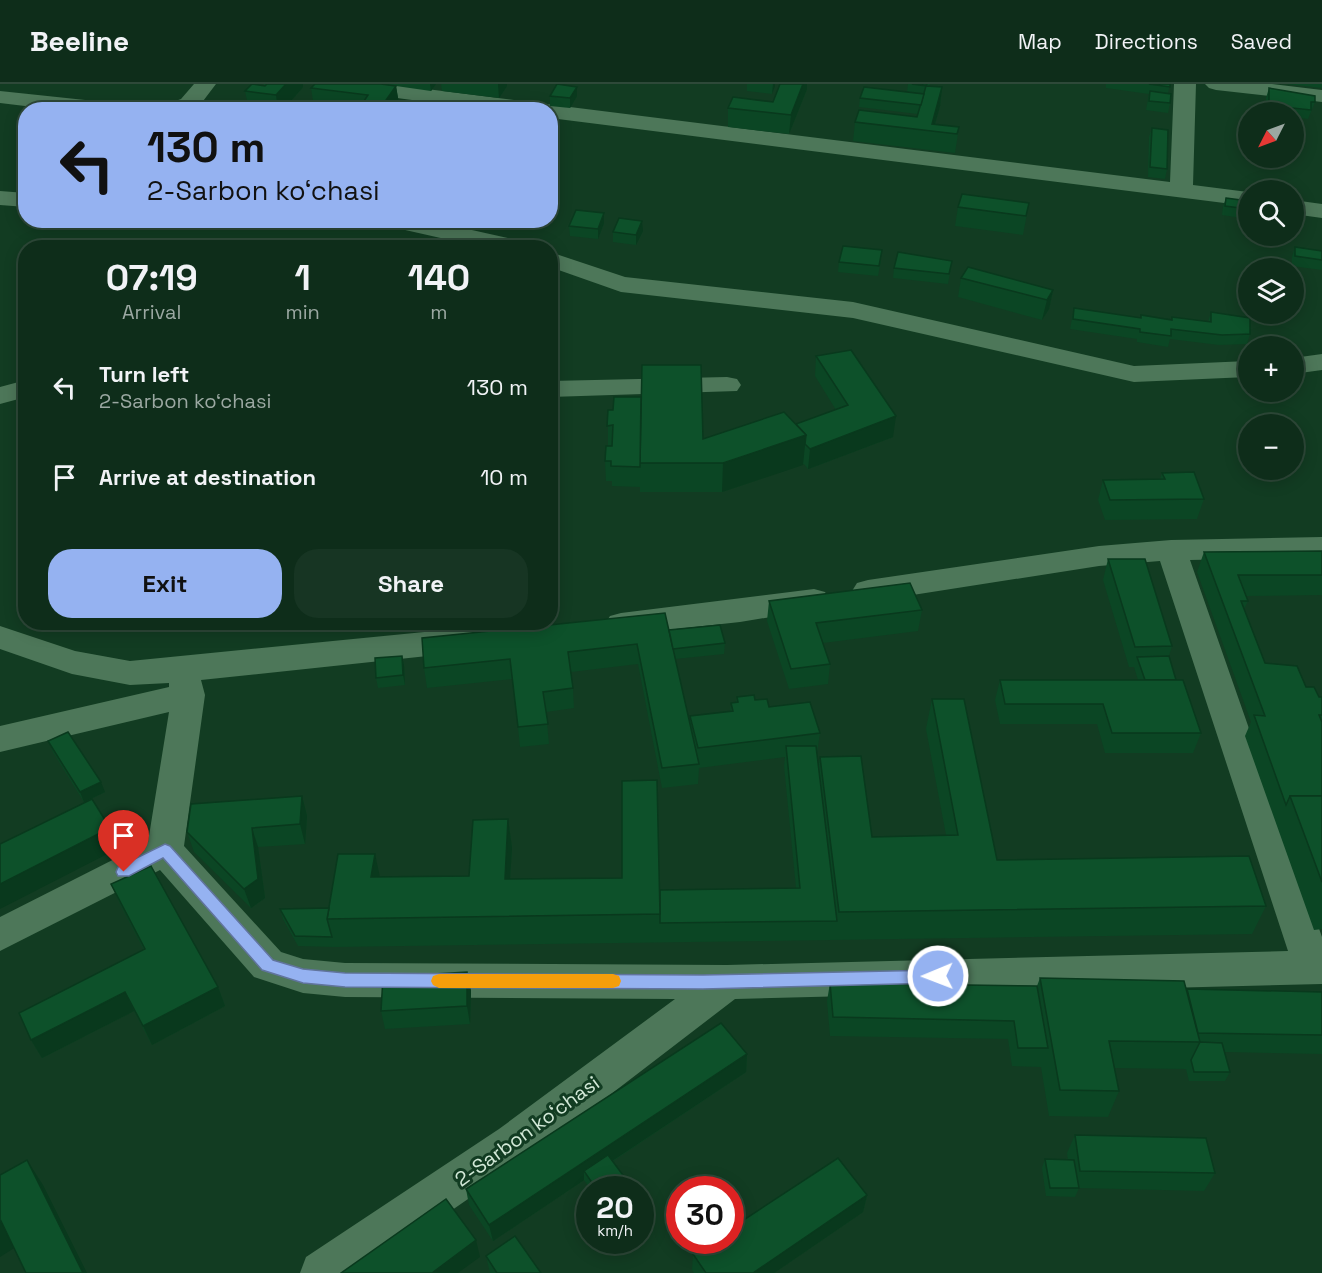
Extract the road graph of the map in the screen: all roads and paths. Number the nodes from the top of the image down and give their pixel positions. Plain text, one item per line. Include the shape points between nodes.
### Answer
1 (205, 84) edge
2 (337, 84) edge
3 (1185, 84) edge
4 (1216, 84) edge
5 (1322, 96) edge
6 (0, 97) edge
7 (47, 102) edge
8 (191, 102) edge
9 (479, 102) edge
10 (558, 112) edge
11 (1181, 189) junction
12 (0, 198) edge
13 (1238, 198) edge
14 (18, 199) edge
15 (1304, 209) edge
16 (1322, 212) edge
17 (428, 228) edge
18 (484, 240) edge
19 (558, 262) edge
20 (1322, 362) edge
21 (1304, 364) edge
22 (1238, 369) edge
23 (727, 385) dead end
24 (558, 389) edge
25 (18, 390) edge
26 (0, 396) edge
27 (1322, 547) edge
28 (1171, 550) junction
29 (597, 626) edge
30 (0, 638) edge
31 (490, 638) edge
32 (185, 682) junction
33 (0, 739) edge
34 (165, 850) junction
35 (0, 935) edge
36 (1318, 967) edge
37 (727, 982) junction
38 (322, 1273) edge

1 - 8 street
2 - 9 street
3 - 11 street
4 - 5 street
6 - 7 street
10 - 11 street
11 - 13 street
12 - 14 street
15 - 16 street
17 - 18 street
19 - 22 street via 621,284 853,310 1134,374
20 - 21 street
23 - 24 street
25 - 26 street
27 - 28 street
28 - 29 street via 1100,556 740,611
28 - 36 street
30 - 32 street via 72,662
31 - 32 street
32 - 33 street
32 - 34 street
34 - 35 street
34 - 37 street via 268,965 303,976 345,980
36 - 37 street
37 - 38 street, 2-Sarbon koʻchasi via 514,1143

